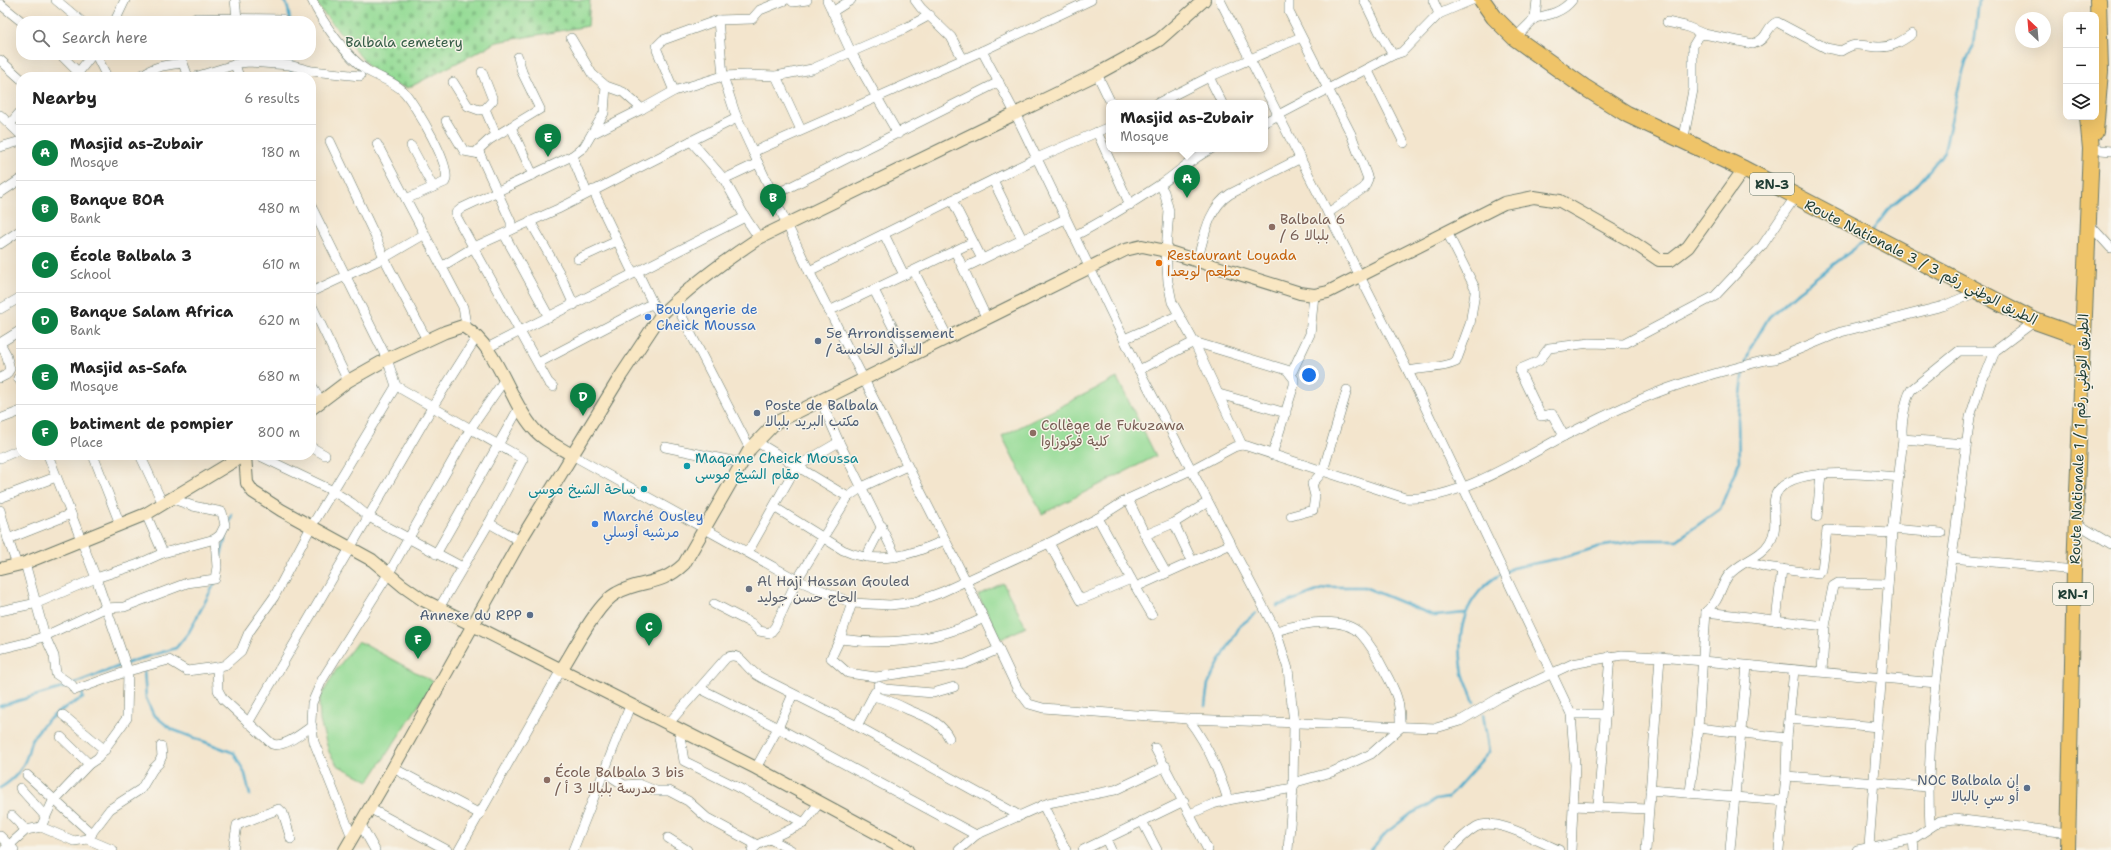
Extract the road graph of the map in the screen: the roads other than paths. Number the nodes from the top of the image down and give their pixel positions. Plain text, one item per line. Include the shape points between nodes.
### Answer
1 (56, 0) edge
2 (235, 0) edge
3 (312, 0) edge
4 (785, 0) edge
5 (791, 0) edge
6 (807, 0) edge
7 (827, 0) edge
8 (851, 0) edge
9 (915, 0) edge
10 (1091, 0) edge
11 (1204, 0) edge
12 (1220, 0) edge
13 (1289, 0) edge
14 (1364, 0) edge
15 (1433, 0) edge
16 (1472, 0) edge
17 (1482, 0) edge
18 (1537, 0) edge
19 (1572, 0) edge
20 (2089, 0) edge
21 (2098, 0) edge
22 (121, 2) edge
23 (0, 4) edge
24 (832, 12) junction
25 (2089, 12) edge
26 (1439, 14) junction
27 (930, 15) junction
28 (75, 16) edge
29 (117, 16) edge
30 (237, 16) edge
31 (16, 17) edge
32 (1534, 18) junction
33 (718, 20) junction
34 (1667, 22) dead end
35 (1704, 34) junction
36 (1912, 34) dead end
37 (1301, 37) junction
38 (571, 38) dead end
39 (1515, 38) junction
40 (982, 51) junction
41 (851, 52) junction
42 (1392, 55) junction
43 (518, 57) dead end
44 (1250, 58) junction
45 (963, 59) junction
46 (0, 60) edge
47 (65, 60) edge
48 (88, 60) edge
49 (99, 60) edge
50 (181, 60) edge
51 (184, 60) edge
52 (235, 64) junction
53 (1367, 70) junction
54 (2102, 71) edge
55 (75, 72) edge
56 (79, 72) edge
57 (105, 72) edge
58 (145, 72) edge
59 (187, 72) edge
60 (210, 72) edge
61 (237, 72) edge
62 (482, 72) dead end
63 (16, 74) edge
64 (1098, 74) junction
65 (360, 76) dead end
66 (723, 76) junction
67 (776, 76) junction
68 (1209, 77) junction
69 (453, 82) dead end
70 (999, 82) junction
71 (606, 86) junction
72 (1327, 90) junction
73 (674, 91) junction
74 (877, 97) junction
75 (1110, 100) edge
76 (1171, 100) edge
77 (1220, 100) edge
78 (485, 109) junction
79 (642, 109) junction
80 (1015, 113) junction
81 (0, 115) edge
82 (1279, 115) junction
83 (16, 117) edge
84 (737, 118) junction
85 (1268, 120) edge
86 (2088, 120) edge
87 (446, 121) dead end
88 (10, 124) junction
89 (511, 127) junction
90 (1106, 128) edge
91 (16, 130) edge
92 (802, 130) junction
93 (1097, 132) junction
94 (592, 134) junction
95 (898, 134) junction
96 (496, 135) junction
97 (330, 141) dead end
98 (691, 141) junction
99 (16, 142) edge
100 (1683, 142) junction
101 (1404, 143) dead end
102 (377, 144) dead end
103 (411, 146) dead end
104 (0, 147) edge
105 (2091, 149) junction
106 (2111, 151) edge
107 (754, 152) junction
108 (1106, 152) edge
109 (1106, 152) edge
110 (1193, 153) edge
111 (480, 154) junction
112 (572, 156) junction
113 (1037, 158) junction
114 (1301, 158) junction
115 (758, 163) junction
116 (1744, 169) junction
117 (533, 175) junction
118 (724, 179) junction
119 (993, 180) junction
120 (16, 182) edge
121 (1160, 185) junction
122 (433, 187) junction
123 (590, 192) junction
124 (0, 193) edge
125 (497, 193) junction
126 (774, 195) junction
127 (1795, 197) junction
128 (406, 199) junction
129 (952, 200) junction
130 (1130, 205) junction
131 (1328, 213) junction
132 (316, 216) edge
133 (745, 217) junction
134 (1066, 219) junction
135 (530, 221) junction
136 (2088, 222) junction
137 (787, 223) junction
138 (508, 232) junction
139 (1447, 232) junction
140 (16, 233) edge
141 (425, 234) junction
142 (884, 234) junction
143 (1074, 236) junction
144 (759, 238) junction
145 (1022, 239) junction
146 (616, 241) junction
147 (1, 242) edge
148 (973, 242) junction
149 (474, 247) junction
150 (2111, 248) edge
151 (955, 251) junction
152 (1166, 251) junction
153 (384, 258) junction
154 (578, 258) dead end
155 (982, 259) junction
156 (1197, 261) junction
157 (441, 267) junction
158 (964, 268) junction
159 (1090, 268) junction
160 (808, 271) junction
161 (914, 271) junction
162 (638, 273) junction
163 (904, 275) junction
164 (346, 276) junction
165 (1360, 278) junction
166 (316, 290) edge
167 (874, 290) junction
168 (1979, 291) junction
169 (1314, 295) junction
170 (16, 300) edge
171 (674, 301) junction
172 (653, 304) junction
173 (574, 305) junction
174 (0, 309) edge
175 (829, 311) junction
176 (316, 314) edge
177 (661, 315) junction
178 (1179, 315) junction
179 (549, 317) junction
180 (988, 318) junction
181 (2035, 321) junction
182 (520, 331) junction
183 (16, 333) edge
184 (472, 334) junction
185 (948, 338) junction
186 (2083, 338) junction
187 (1124, 339) junction
188 (427, 340) junction
189 (1194, 342) junction
190 (0, 343) edge
191 (487, 348) junction
192 (1995, 351) junction
193 (908, 357) junction
194 (387, 359) junction
195 (538, 363) junction
196 (1139, 370) junction
197 (1408, 371) junction
198 (1291, 374) junction
199 (0, 378) edge
200 (863, 378) junction
201 (505, 380) junction
202 (348, 381) junction
203 (396, 386) junction
204 (553, 387) dead end
205 (1347, 390) dead end
206 (316, 392) edge
207 (1219, 394) junction
208 (820, 399) junction
209 (321, 401) junction
210 (316, 405) edge
211 (433, 406) junction
212 (518, 408) junction
213 (16, 413) edge
214 (1286, 413) junction
215 (0, 419) edge
216 (471, 428) junction
217 (1564, 436) junction
218 (1903, 439) junction
219 (839, 442) junction
220 (1965, 444) junction
221 (1242, 445) junction
222 (499, 446) junction
223 (753, 446) junction
224 (665, 447) dead end
225 (316, 450) edge
226 (16, 451) edge
227 (325, 455) dead end
228 (572, 455) junction
229 (1272, 455) junction
230 (0, 458) edge
231 (50, 460) edge
232 (95, 460) edge
233 (143, 460) edge
234 (235, 460) edge
235 (245, 460) edge
236 (268, 460) edge
237 (742, 463) junction
238 (907, 466) junction
239 (796, 467) junction
240 (1191, 470) junction
241 (1323, 472) junction
242 (1821, 474) junction
243 (56, 477) junction
244 (1898, 477) junction
245 (1463, 486) junction
246 (862, 487) junction
247 (333, 492) junction
248 (848, 497) junction
249 (0, 498) edge
250 (1128, 498) junction
251 (168, 501) junction
252 (1208, 502) junction
253 (774, 507) junction
254 (0, 510) edge
255 (71, 514) junction
256 (146, 514) junction
257 (1291, 516) dead end
258 (369, 517) junction
259 (1817, 517) dead end
260 (1098, 518) junction
261 (489, 523) junction
262 (1174, 523) junction
263 (2076, 523) junction
264 (120, 524) junction
265 (882, 526) junction
266 (311, 527) junction
267 (704, 527) junction
268 (1892, 531) junction
269 (1941, 533) dead end
270 (1145, 535) junction
271 (824, 537) junction
272 (410, 538) junction
273 (8, 539) junction
274 (215, 539) junction
275 (945, 540) junction
276 (520, 541) junction
277 (80, 542) junction
278 (1049, 543) junction
279 (1231, 544) junction
280 (2111, 544) edge
281 (351, 548) junction
282 (748, 552) junction
283 (163, 553) junction
284 (436, 554) junction
285 (866, 557) junction
286 (896, 557) junction
287 (1952, 558) junction
288 (1192, 561) junction
289 (1747, 562) junction
290 (21, 564) junction
291 (462, 567) junction
292 (0, 569) edge
293 (1782, 569) junction
294 (2074, 570) junction
295 (389, 573) junction
296 (1166, 573) junction
297 (96, 578) junction
298 (1131, 579) junction
299 (797, 580) junction
300 (966, 581) junction
301 (1888, 584) junction
302 (1136, 587) junction
303 (852, 603) junction
304 (37, 604) junction
305 (714, 604) dead end
306 (105, 608) junction
307 (439, 608) junction
308 (0, 611) edge
309 (1706, 612) junction
310 (1152, 615) dead end
311 (984, 618) junction
312 (1776, 621) junction
313 (473, 625) junction
314 (1825, 626) junction
315 (1276, 630) junction
316 (45, 636) junction
317 (840, 639) junction
318 (0, 648) edge
319 (999, 649) junction
320 (1610, 656) junction
321 (1660, 657) junction
322 (1702, 661) junction
323 (1747, 666) junction
324 (217, 667) junction
325 (561, 670) junction
326 (1794, 670) junction
327 (128, 671) junction
328 (1822, 671) junction
329 (1550, 672) junction
330 (876, 677) junction
331 (1882, 678) junction
332 (1936, 683) junction
333 (878, 686) junction
334 (954, 687) dead end
335 (701, 689) junction
336 (793, 694) junction
337 (873, 696) junction
338 (630, 706) junction
339 (1570, 714) junction
340 (1606, 714) junction
341 (63, 715) dead end
342 (1188, 719) junction
343 (1790, 719) junction
344 (248, 723) junction
345 (1294, 723) junction
346 (312, 726) junction
347 (857, 726) junction
348 (674, 727) junction
349 (1878, 727) junction
350 (778, 728) junction
351 (1400, 728) junction
352 (1698, 728) junction
353 (1741, 733) junction
354 (60, 737) dead end
355 (950, 738) dead end
356 (1787, 738) junction
357 (161, 746) dead end
358 (1155, 748) dead end
359 (105, 750) junction
360 (89, 764) junction
361 (1166, 766) junction
362 (393, 768) junction
363 (756, 768) junction
364 (604, 772) junction
365 (27, 775) dead end
366 (1786, 776) junction
367 (1873, 782) junction
368 (1928, 787) junction
369 (20, 788) dead end
370 (1292, 788) junction
371 (1650, 790) junction
372 (1690, 792) junction
373 (1734, 798) junction
374 (55, 799) junction
375 (1228, 800) junction
376 (1184, 801) junction
377 (1784, 801) junction
378 (819, 803) junction
379 (1043, 805) junction
380 (1573, 806) junction
381 (1598, 806) junction
382 (369, 808) junction
383 (1648, 809) junction
384 (480, 814) junction
385 (1190, 814) junction
386 (12, 816) dead end
387 (45, 816) junction
388 (1020, 816) junction
389 (1142, 821) junction
390 (360, 823) junction
391 (804, 823) junction
392 (41, 827) junction
393 (1930, 827) junction
394 (26, 830) junction
395 (2068, 833) junction
396 (976, 835) junction
397 (0, 836) edge
398 (89, 837) junction
399 (352, 837) junction
400 (668, 838) dead end
401 (292, 839) dead end
402 (770, 839) junction
403 (1106, 839) junction
404 (1914, 839) junction
405 (1869, 847) junction
406 (9, 848) edge
407 (754, 848) edge
408 (903, 849) edge
409 (113, 850) edge
410 (233, 850) edge
411 (345, 850) edge
412 (375, 850) edge
413 (447, 850) edge
414 (459, 850) edge
415 (573, 850) edge
416 (687, 850) edge
417 (791, 850) edge
418 (959, 850) edge
419 (1066, 850) edge
420 (1083, 850) edge
421 (1111, 850) edge
422 (1157, 850) edge
423 (1208, 850) edge
424 (1288, 850) edge
425 (1450, 850) edge
426 (1559, 850) edge
427 (1571, 850) edge
428 (1646, 850) edge
429 (1730, 850) edge
430 (1779, 850) edge
431 (1857, 850) edge
432 (1914, 850) edge
433 (2068, 850) edge

1 - 28 street
2 - 30 street
3 - 122 street via 331,31 359,64 400,88 415,106 447,172 445,182
4 - 33 street via 760,10 752,19
5 - 6 street
7 - 24 street
8 - 24 street
9 - 27 street
10 - 40 street
11 - 64 street via 1158,40
12 - 44 street
13 - 37 street via 1287,7
14 - 42 street
15 - 26 street
16 - 26 street
17 - 39 highway, Route Nationale 3 / الطريق الوطني رقم 3 / RN-3 via 1494,17
18 - 32 street
19 - 32 street via 1551,15
20 - 25 highway
21 - 54 highway, Route Nationale 1 / الطريق الوطني رقم 1 / RN-1
22 - 29 street
23 - 31 street
24 - 41 street
26 - 42 street via 1402,52
27 - 41 street
27 - 45 street via 951,37
32 - 39 street
33 - 66 street
33 - 73 street via 663,40 657,46
34 - 35 street
35 - 36 street via 1753,44 1766,37 1771,25 1777,22 1826,48 1841,52 1855,44 1877,47 1898,44
35 - 100 street via 1695,40 1693,46 1693,90
37 - 44 street
37 - 72 street
38 - 71 street via 588,70
39 - 100 highway, Route Nationale 3 / الطريق الوطني رقم 3 / RN-3 via 1627,114
40 - 45 street
40 - 70 street
41 - 67 street via 812,69
41 - 74 street
42 - 53 street
43 - 89 street via 522,72 540,109
44 - 68 street
44 - 82 street
45 - 74 street
46 - 63 street
47 - 55 street
48 - 56 street
49 - 57 street
50 - 58 street
51 - 59 street
52 - 60 street
52 - 61 street
52 - 65 street via 255,62
53 - 72 street
53 - 101 street
54 - 105 highway, Route Nationale 1 / الطريق الوطني رقم 1 / RN-1
62 - 78 street via 493,100
64 - 75 street
64 - 80 street
66 - 67 street
66 - 73 street
66 - 84 street
67 - 92 street
68 - 76 street
68 - 77 street
69 - 78 street via 468,106 479,110
70 - 80 street
70 - 95 street
71 - 79 street via 623,92
71 - 94 street via 606,108
72 - 82 street
72 - 131 street via 1351,134 1368,179 1364,188
73 - 79 street
74 - 92 street
74 - 95 street
78 - 96 street
79 - 94 street
80 - 113 street
80 - 137 street
81 - 88 street
82 - 85 street
82 - 114 street
83 - 88 street
84 - 98 street
84 - 107 street
86 - 105 highway, Route Nationale 1 / الطريق الوطني رقم 1 / RN-1
87 - 111 street via 464,151
88 - 91 street
89 - 96 street
89 - 117 street
90 - 93 street
92 - 107 street
93 - 108 street
93 - 113 street
94 - 112 street via 584,147
95 - 126 street
96 - 111 street via 479,148
97 - 153 street
98 - 118 street
98 - 123 street
99 - 104 street
100 - 116 highway, Route Nationale 3 / الطريق الوطني رقم 3 / RN-3
102 - 128 street
103 - 122 street
105 - 106 street
105 - 136 highway, Route Nationale 1 / الطريق الوطني رقم 1 / RN-1
107 - 115 street
109 - 130 street
110 - 121 street
111 - 125 street
112 - 117 street
112 - 123 street
113 - 119 street
113 - 134 street
114 - 131 street
114 - 156 street via 1219,201 1211,216
115 - 118 street
115 - 126 street
116 - 127 highway, Route Nationale 3 / الطريق الوطني رقم 3 / RN-3
116 - 139 street via 1688,247 1671,260 1659,260 1560,201 1534,197 1504,203
117 - 125 street
118 - 133 street
119 - 129 street
119 - 145 street
120 - 124 street
121 - 130 street
121 - 152 street via 1169,211
122 - 128 street
123 - 135 street
123 - 146 street
125 - 138 street via 511,222
125 - 149 street via 456,213
126 - 137 street
127 - 168 highway, Route Nationale 3 / الطريق الوطني رقم 3 / RN-3
127 - 217 street via 1762,246 1715,296 1624,344 1590,343 1550,348 1539,362 1520,369 1536,410 1541,416 1552,414
128 - 141 street
129 - 142 street
129 - 148 street
130 - 143 street
131 - 165 street
132 - 164 street
133 - 144 street
133 - 162 street
134 - 143 street
134 - 145 street
135 - 138 street
135 - 173 street via 559,272
136 - 150 street
136 - 186 highway, Route Nationale 1 / الطريق الوطني رقم 1 / RN-1
137 - 144 street
137 - 160 street
138 - 149 street
138 - 179 street
139 - 165 street
139 - 197 street via 1474,288 1470,324 1456,362 1441,367
140 - 147 street
141 - 153 street
141 - 157 street
142 - 160 street
142 - 163 street
143 - 159 street
144 - 171 street via 723,262
145 - 155 street
146 - 154 street
146 - 162 street via 632,271
148 - 151 street
148 - 155 street
149 - 157 street
149 - 182 street
151 - 158 street
151 - 161 street
152 - 156 street
152 - 159 street via 1134,247
152 - 178 street via 1171,296
153 - 164 street
153 - 188 street
155 - 158 street
156 - 169 street
157 - 184 street via 463,307
158 - 180 street
159 - 180 street
159 - 187 street
160 - 175 street
161 - 163 street
161 - 185 street
162 - 172 street
162 - 173 street
163 - 167 street
164 - 166 street
164 - 194 street
165 - 169 street via 1328,292
165 - 197 street
167 - 175 street
167 - 193 street
168 - 181 highway, Route Nationale 3 / الطريق الوطني رقم 3 / RN-3
168 - 217 street via 1943,306 1841,332 1774,359 1680,383
169 - 198 street via 1310,334
170 - 174 street
171 - 177 street
171 - 223 street
172 - 177 street
172 - 195 street
173 - 179 street
175 - 200 street
176 - 202 street
177 - 228 street
178 - 187 street
178 - 189 street
179 - 182 street
180 - 185 street
181 - 186 highway, Route Nationale 3 / الطريق الوطني رقم 3 / RN-3
181 - 192 street
182 - 191 street
182 - 195 street
183 - 190 street
184 - 188 street via 460,326
184 - 191 street
184 - 211 street
185 - 193 street
186 - 263 main road, Route Nationale 1 / الطريق الوطني رقم 1 / RN-1
187 - 196 street
188 - 194 street
189 - 196 street
189 - 198 street via 1281,367
189 - 207 street
190 - 199 street via 10,369
191 - 201 street
192 - 218 street via 1959,351 1911,390 1907,397 1901,431
192 - 220 street via 1980,385
193 - 200 street
194 - 202 street
194 - 203 street
195 - 204 street
196 - 240 street
197 - 245 street
198 - 214 street via 1294,385
200 - 208 street
200 - 238 street
201 - 212 street
201 - 216 street
202 - 209 street
203 - 211 street
203 - 247 street
205 - 241 street
206 - 209 street
207 - 214 street
207 - 221 street
208 - 219 street
208 - 223 street via 779,421
209 - 210 street
211 - 216 street
211 - 258 street
212 - 222 street
212 - 228 street via 535,431
213 - 215 street
214 - 229 street
216 - 222 street
216 - 272 street
217 - 245 street
218 - 220 street
218 - 244 street
219 - 239 street
219 - 246 street
220 - 287 street
221 - 229 street
221 - 240 street
222 - 261 street via 523,459
222 - 284 street
223 - 237 street
223 - 239 street
224 - 237 street
225 - 227 street
226 - 230 street
228 - 267 street
228 - 276 street
229 - 241 street
231 - 243 street
232 - 264 street
233 - 251 street
234 - 251 street
235 - 266 street via 247,483 253,492
236 - 247 street
237 - 267 street
238 - 246 street
238 - 275 street
239 - 248 street
239 - 253 street
240 - 250 street
240 - 252 street
241 - 245 street via 1405,498 1434,497
241 - 257 street via 1312,484 1315,496 1313,510
242 - 244 street
242 - 259 street
242 - 289 street via 1789,482 1780,488 1775,496 1776,523 1772,540 1757,557
243 - 249 street
243 - 255 street
244 - 268 street
245 - 329 street
246 - 248 street
246 - 265 street
247 - 258 street
247 - 266 street
248 - 271 street
250 - 260 street
250 - 270 street
251 - 256 street
251 - 274 street via 222,512 225,525
252 - 262 street
252 - 279 street
253 - 271 street
253 - 282 street
254 - 273 street
255 - 273 street
255 - 277 street
256 - 264 street
256 - 283 street
258 - 272 street
258 - 281 street
260 - 278 street
260 - 298 street
261 - 276 street
261 - 291 street
262 - 270 street
262 - 288 street
263 - 280 street
263 - 294 main road, Route Nationale 1 / الطريق الوطني رقم 1 / RN-1
264 - 277 street
265 - 285 street
265 - 286 street
266 - 281 street
266 - 324 street via 277,593 249,632 241,651 225,665
267 - 282 street
267 - 325 street via 684,564 677,571 668,577 636,586 609,598
268 - 269 street
268 - 293 street via 1826,530 1822,570 1819,574
268 - 301 street
270 - 296 street
271 - 285 street via 843,550
271 - 299 street
272 - 284 street
272 - 295 street
273 - 290 street
274 - 283 street
274 - 306 street via 215,579 187,583 124,607
275 - 286 street via 924,550
275 - 300 street
276 - 313 street
277 - 290 street
277 - 297 street
278 - 298 street via 1080,600
278 - 300 street
279 - 288 street
279 - 315 street
281 - 295 street
281 - 344 street
282 - 299 street
283 - 297 street
284 - 291 street
285 - 286 street
287 - 294 street
287 - 332 street
288 - 296 street
289 - 293 street
289 - 309 street via 1728,577 1717,603
290 - 292 street
290 - 304 street
291 - 307 street
293 - 312 street
294 - 395 main road, Route Nationale 1 / الطريق الوطني رقم 1 / RN-1
295 - 307 street via 403,586
295 - 346 street via 322,680 312,703
296 - 302 street
297 - 304 street
297 - 306 street
298 - 302 street
299 - 303 street
299 - 305 street via 770,633 759,631 751,623
300 - 303 street via 915,602 890,605
300 - 311 street
301 - 314 street via 1838,583 1833,586
301 - 331 street
302 - 310 street
303 - 317 street
304 - 308 street
304 - 316 street
306 - 316 street
306 - 327 street
307 - 313 street
309 - 312 street
309 - 322 street
311 - 317 street via 950,633 928,639 861,642
311 - 319 street
312 - 314 street
313 - 325 street
313 - 362 street
314 - 328 street
315 - 345 street via 1288,669
315 - 351 street via 1305,622 1328,622 1350,627 1360,634 1379,660 1393,686 1401,708
316 - 318 street
316 - 327 street via 54,656 56,674 75,690
317 - 330 street via 831,658 848,673
319 - 330 street via 965,664
319 - 342 street via 1017,688 1029,704 1043,708
320 - 321 street
320 - 329 street via 1572,664
320 - 340 street
321 - 322 street
321 - 371 street
322 - 323 street
322 - 352 street
323 - 326 street
323 - 353 street
324 - 327 street via 187,671 169,660
324 - 344 street via 216,680 220,694
325 - 338 street
325 - 384 street
326 - 328 street
326 - 343 street
327 - 359 street via 127,718
328 - 331 street
329 - 339 street
329 - 351 street via 1460,721 1436,728
330 - 333 street
331 - 332 street
331 - 349 street
332 - 368 street
333 - 334 street via 885,689 933,693
333 - 337 street
335 - 336 street via 721,663 730,656 739,657 755,674
335 - 348 street
335 - 350 street
336 - 347 street
336 - 350 street
337 - 347 street
337 - 355 street via 924,715 946,730
338 - 348 street
338 - 364 street
339 - 340 street
339 - 380 street via 1575,766
340 - 381 street
341 - 359 street
342 - 345 street
342 - 375 street via 1219,771
343 - 349 street
343 - 356 street
344 - 346 street via 262,738 274,745 296,737
345 - 351 street
345 - 370 street
346 - 399 street via 314,742
347 - 388 street
348 - 363 street
348 - 391 street via 684,761 737,786
349 - 367 street
350 - 363 street
350 - 396 street
351 - 370 street via 1371,754 1332,772 1296,782
352 - 353 street
352 - 372 street
353 - 356 street
353 - 373 street
354 - 360 street
356 - 366 street
357 - 398 street via 160,763 141,789 110,809
358 - 361 street
359 - 360 street
360 - 374 street
361 - 376 street
361 - 379 street via 1115,790
362 - 382 street
362 - 384 street
363 - 378 street
364 - 407 street via 624,785 639,784 656,791 669,791 688,801 707,818
364 - 415 street
365 - 374 street
366 - 367 street
366 - 377 street
367 - 368 street
367 - 405 street
368 - 393 street
369 - 387 street
370 - 375 street
370 - 424 street
371 - 372 street
371 - 383 street
372 - 373 street
373 - 377 street
373 - 429 street
374 - 387 street
374 - 398 street
375 - 385 street
376 - 385 street
376 - 389 street
377 - 430 street
378 - 391 street
378 - 408 street
379 - 388 street
379 - 419 street
380 - 381 street
380 - 427 street
381 - 383 street
382 - 390 street
382 - 413 street
383 - 428 street
384 - 414 street
385 - 423 street
386 - 394 street
387 - 392 street
388 - 396 street
389 - 403 street
389 - 422 street
390 - 399 street
390 - 412 street
391 - 402 street
392 - 394 street
392 - 398 street via 74,841
393 - 395 street via 1940,821 1955,819
393 - 404 street
394 - 406 street
395 - 433 main road, Route Nationale 1 / الطريق الوطني رقم 1 / RN-1
396 - 418 street
397 - 406 street
398 - 409 street
399 - 411 street
400 - 416 street
401 - 410 street via 283,813 279,809 237,825
402 - 407 street
402 - 417 street
403 - 420 street
403 - 421 street
404 - 405 street
404 - 432 street
405 - 431 street
425 - 426 street via 1463,836 1489,824 1513,830

